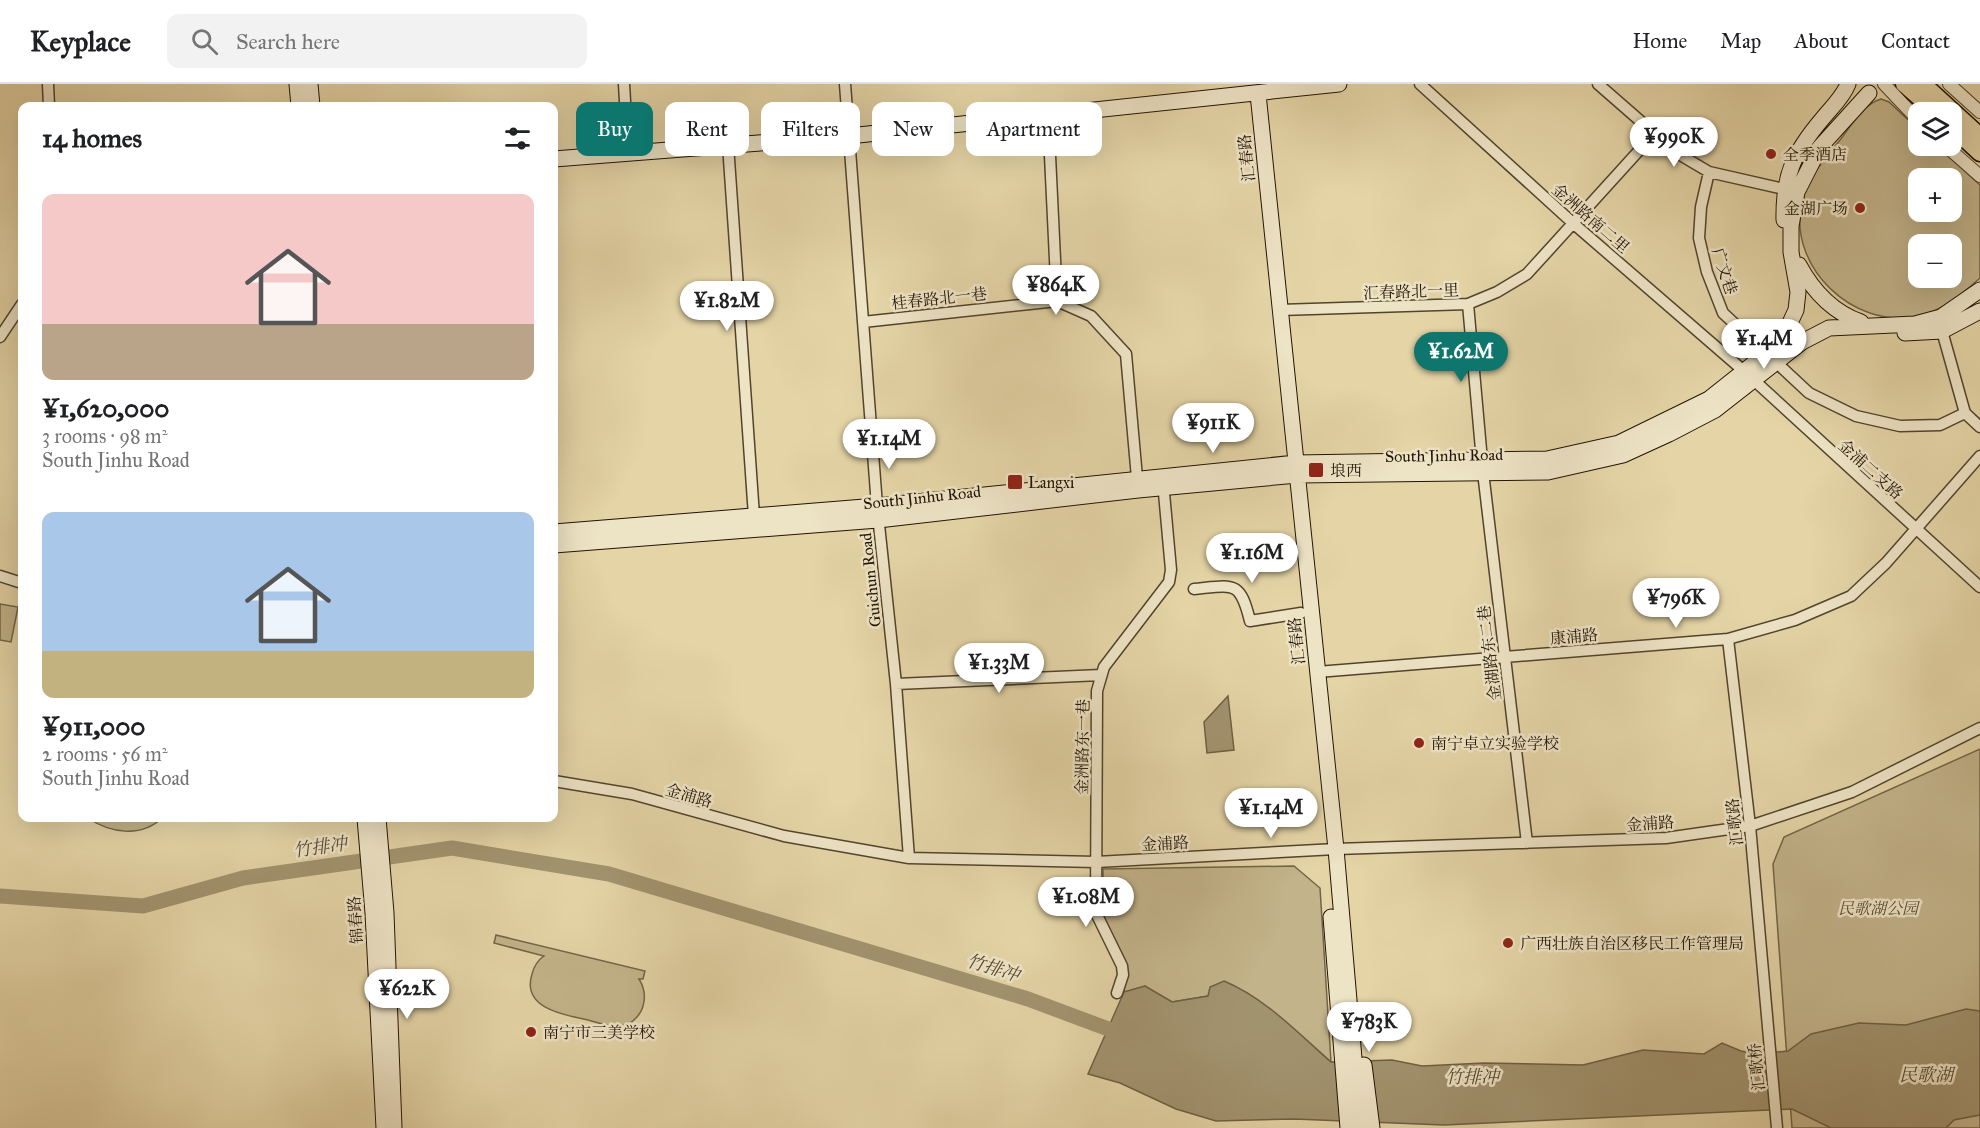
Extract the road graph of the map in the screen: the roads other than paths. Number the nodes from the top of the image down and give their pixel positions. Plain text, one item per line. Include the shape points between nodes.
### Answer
1 (48, 84) edge
2 (297, 84) edge
3 (310, 84) edge
4 (624, 84) edge
5 (845, 84) edge
6 (1339, 84) edge
7 (1420, 84) edge
8 (1599, 84) edge
9 (1848, 84) edge
10 (1884, 84) edge
11 (1904, 84) edge
12 (1923, 84) edge
13 (1949, 84) edge
14 (1254, 91) edge
15 (1869, 93) dead end
16 (49, 102) edge
17 (299, 102) edge
18 (312, 102) edge
19 (625, 102) edge
20 (846, 102) edge
21 (1925, 102) edge
22 (1102, 108) edge
23 (1908, 109) edge
24 (1980, 112) edge
25 (966, 123) edge
26 (860, 135) edge
27 (1654, 135) junction
28 (1962, 136) edge
29 (1980, 136) edge
30 (1980, 153) edge
31 (591, 156) edge
32 (729, 156) edge
33 (851, 156) edge
34 (1050, 156) edge
35 (1957, 156) edge
36 (558, 159) edge
37 (1709, 172) junction
38 (1980, 176) edge
39 (1784, 189) junction
40 (1574, 224) junction
41 (1791, 252) junction
42 (1980, 290) edge
43 (1057, 301) junction
44 (1468, 304) junction
45 (18, 310) edge
46 (1280, 310) junction
47 (1980, 311) edge
48 (863, 322) junction
49 (1867, 324) junction
50 (1942, 331) junction
51 (0, 338) edge
52 (1771, 357) junction
53 (1749, 377) junction
54 (1965, 413) junction
55 (1980, 427) edge
56 (1980, 456) edge
57 (1483, 465) junction
58 (1291, 469) junction
59 (1137, 478) junction
60 (1163, 482) junction
61 (878, 513) junction
62 (754, 516) junction
63 (1915, 529) junction
64 (558, 532) edge
65 (558, 545) edge
66 (0, 576) edge
67 (18, 582) edge
68 (1980, 587) edge
69 (1194, 589) dead end
70 (1301, 613) junction
71 (1728, 639) junction
72 (1505, 657) junction
73 (1317, 672) junction
74 (1101, 675) junction
75 (896, 684) junction
76 (1980, 728) edge
77 (558, 782) edge
78 (366, 822) edge
79 (378, 822) edge
80 (1750, 826) junction
81 (1527, 843) junction
82 (1331, 850) junction
83 (909, 858) junction
84 (1096, 862) junction
85 (380, 913) junction
86 (1336, 914) junction
87 (1117, 993) dead end
88 (1765, 1003) joint
89 (384, 1128) edge
90 (394, 1128) edge
91 (1348, 1128) edge
92 (1360, 1128) edge
93 (1372, 1128) edge
94 (1777, 1128) edge

1 - 16 street
2 - 17 main road
3 - 18 main road
4 - 19 street
5 - 20 street, Guichun Road
6 - 14 main road
7 - 40 street, 金洲路南二里
8 - 27 street
9 - 39 main road via 1791,162
10 - 23 street
11 - 21 highway
12 - 29 highway
13 - 24 street
14 - 22 main road
14 - 46 main road, 汇春路
14 - 58 main road, 汇春路
15 - 41 main road via 1820,147 1809,165 1792,212
25 - 26 main road
27 - 37 street
27 - 40 street, 汇春路北一里
28 - 30 highway
31 - 36 main road
32 - 62 street
33 - 48 street, Guichun Road
34 - 43 street
35 - 38 street
37 - 39 street
37 - 52 street, 广文巷 via 1699,238 1707,272 1723,313
39 - 41 main road via 1784,228
40 - 44 street, 汇春路北一里 via 1527,274
40 - 53 street, 金洲路南二里
41 - 49 main road via 1828,304 1846,317
41 - 52 main road, South Jinhu Road via 1798,292 1796,310
42 - 49 main road via 1941,317 1915,324
43 - 48 street, 桂春路北一巷
43 - 59 street, 桂春路北一巷 via 1091,316 1126,354
44 - 46 street, 汇春路北一里
44 - 57 street, 金湖路东二巷
45 - 51 street
46 - 58 main road, 汇春路
47 - 50 main road
48 - 61 street, Guichun Road
49 - 50 main road via 1911,334
49 - 52 main road, South Jinhu Road via 1829,328
50 - 54 street
52 - 53 main road, South Jinhu Road
52 - 54 street, 广文巷 via 1809,393 1856,416 1900,426 1940,425
53 - 57 main road, South Jinhu Road via 1619,443 1547,459
53 - 63 street, 金浦二支路
54 - 55 street
56 - 63 street, 康浦路
57 - 58 main road, South Jinhu Road
57 - 72 street, 金湖路东二巷
58 - 60 main road, South Jinhu Road
58 - 70 main road, 汇春路
58 - 73 main road, 汇春路
59 - 60 main road, South Jinhu Road
59 - 61 main road, South Jinhu Road
60 - 61 main road, South Jinhu Road
60 - 74 street, 金洲路东一巷 via 1169,582 1110,657
61 - 62 main road, South Jinhu Road
61 - 65 main road, South Jinhu Road
61 - 75 street, Guichun Road
62 - 64 main road, South Jinhu Road
63 - 68 street, 金浦二支路
63 - 71 street, 康浦路 via 1851,596 1795,620
66 - 67 street
69 - 70 street via 1236,588 1243,594 1250,621
70 - 82 main road, 汇春路
71 - 72 street, 康浦路
71 - 80 street, 汇歌路
72 - 73 street, 康浦路
72 - 81 street, 金湖路东二巷
73 - 82 main road, 汇春路
74 - 75 street
74 - 84 street, 金洲路东一巷 via 1096,706
75 - 83 street, Guichun Road
76 - 80 street, 金浦路 via 1852,792
77 - 83 street, 金浦路 via 632,794 784,836
78 - 85 main road, 锦春路
79 - 85 main road, 锦春路
80 - 81 street, 金浦路 via 1666,838
80 - 88 street, 汇歌路
81 - 82 street, 金浦路
82 - 84 street, 金浦路
82 - 86 main road, 汇春路
83 - 84 street, 金浦路
84 - 87 street, 金洲路东一巷 via 1096,913 1122,966
85 - 89 main road, 锦春路
85 - 90 main road, 锦春路
86 - 91 main road
86 - 92 main road, 汇春路
86 - 93 main road via 1350,958
88 - 94 street, 汇歌桥

